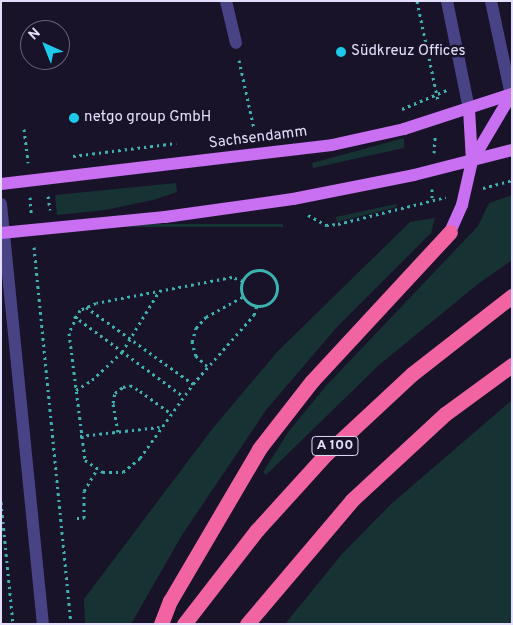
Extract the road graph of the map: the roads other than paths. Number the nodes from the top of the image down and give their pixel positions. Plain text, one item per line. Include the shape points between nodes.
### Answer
1 (226, 1) edge
2 (447, 1) edge
3 (490, 1) edge
4 (236, 43) road end
5 (511, 94) edge
6 (469, 109) junction
7 (512, 150) edge
8 (472, 161) junction
9 (1, 184) edge
10 (1, 204) edge
11 (450, 232) joint
12 (4, 233) edge
13 (512, 296) edge
14 (512, 364) edge
15 (43, 624) edge
16 (161, 624) edge
17 (184, 624) edge
18 (247, 624) edge

1 - 4 street
2 - 6 street
3 - 5 street
5 - 6 main road, Sachsendamm
5 - 8 main road
6 - 8 main road
6 - 9 main road, Sachsendamm via 332,145
7 - 8 main road
8 - 11 main road via 462,205
8 - 12 main road via 293,199 166,217
10 - 12 street
11 - 16 highway via 312,381 259,449 174,593
12 - 15 street
13 - 17 highway, A 100 via 412,374 326,454 257,530
14 - 18 highway via 445,414 352,500

